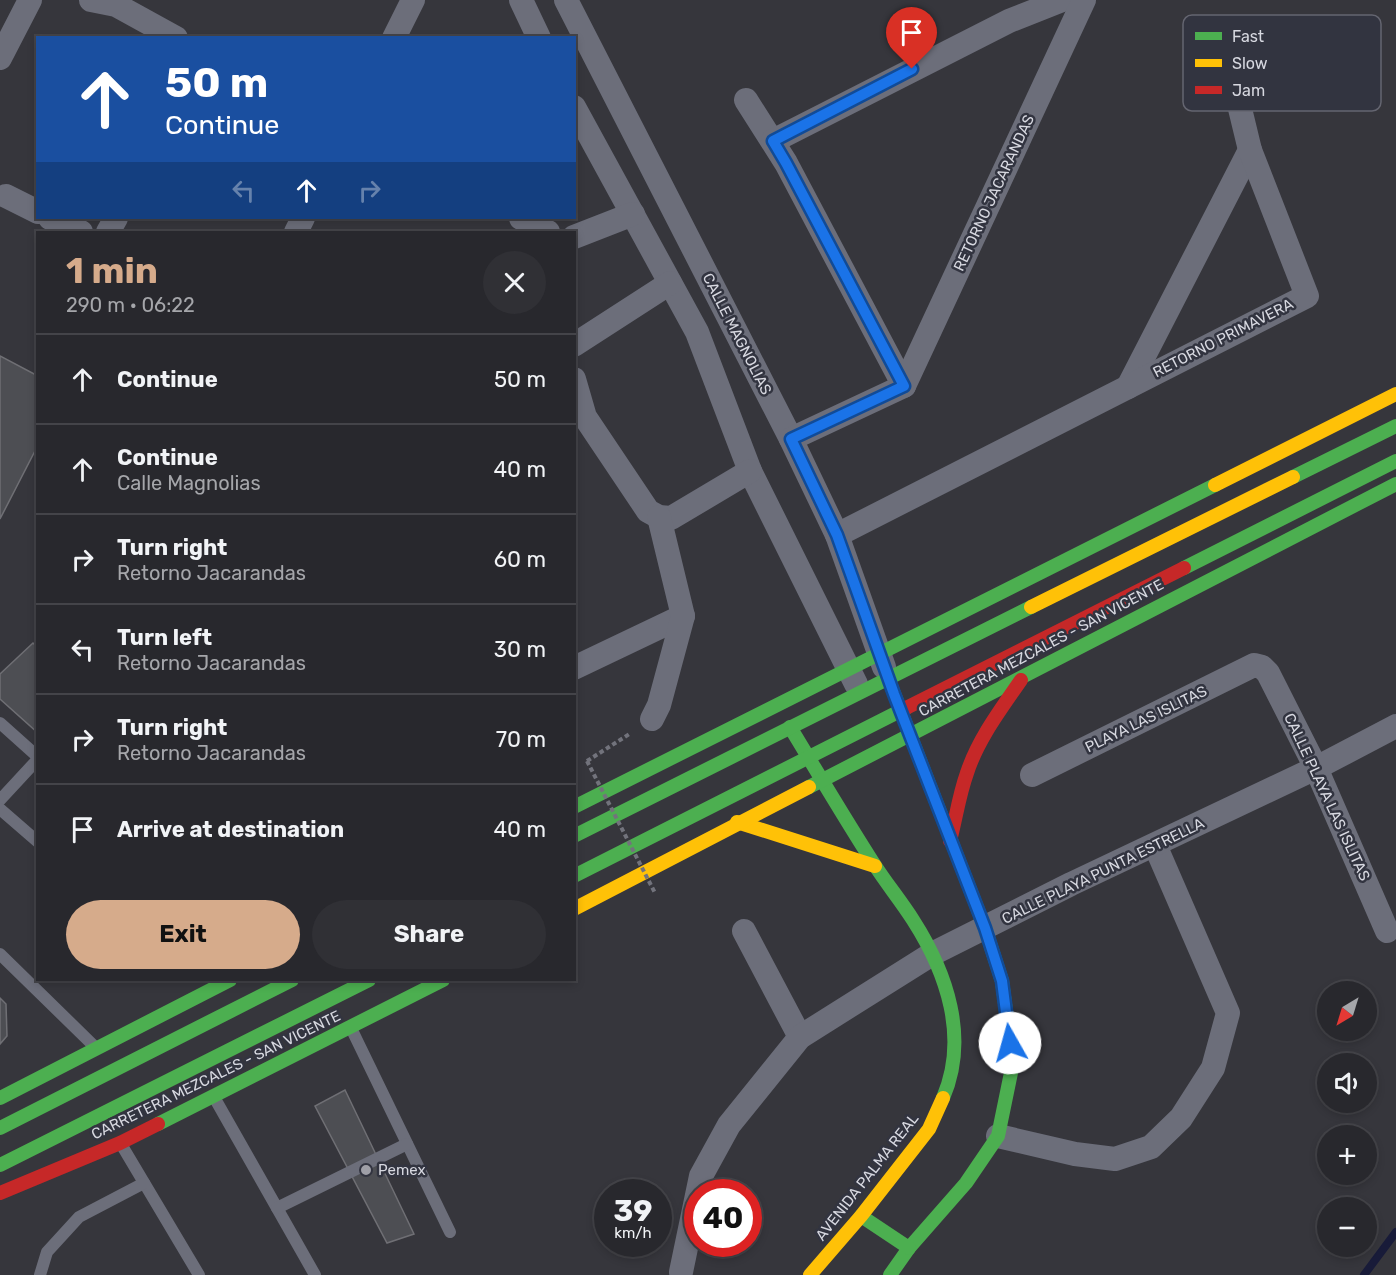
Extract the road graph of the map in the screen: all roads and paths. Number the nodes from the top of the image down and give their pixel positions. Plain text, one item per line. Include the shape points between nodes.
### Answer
1 (30, 0) edge
2 (91, 0) edge
3 (413, 0) edge
4 (521, 0) edge
5 (566, 0) edge
6 (1062, 0) edge
7 (1084, 0) edge
8 (172, 36) edge
9 (395, 36) edge
10 (538, 36) edge
11 (0, 57) edge
12 (746, 100) dead end
13 (576, 111) edge
14 (1241, 111) edge
15 (773, 141) junction
16 (1250, 150) junction
17 (6, 196) dead end
18 (36, 211) edge
19 (633, 214) junction
20 (52, 219) edge
21 (523, 219) edge
22 (79, 231) edge
23 (546, 231) edge
24 (576, 236) edge
25 (670, 283) junction
26 (729, 317) junction
27 (697, 332) junction
28 (576, 344) edge
29 (904, 386) junction
30 (1128, 387) junction
31 (576, 393) edge
32 (1396, 394) edge
33 (580, 420) edge
34 (1396, 426) edge
35 (791, 439) junction
36 (1396, 461) edge
37 (750, 471) junction
38 (1396, 483) edge
39 (659, 517) junction
40 (837, 535) junction
41 (683, 616) junction
42 (880, 653) junction
43 (576, 667) edge
44 (1262, 667) joint
45 (849, 669) junction
46 (1025, 674) junction
47 (888, 678) junction
48 (860, 692) junction
49 (900, 711) junction
50 (652, 720) joint
51 (0, 723) edge
52 (1396, 726) edge
53 (790, 728) junction
54 (911, 735) junction
55 (36, 756) edge
56 (808, 758) junction
57 (36, 760) edge
58 (1316, 768) junction
59 (1032, 775) dead end
60 (822, 779) junction
61 (0, 800) edge
62 (576, 806) edge
63 (0, 809) edge
64 (737, 822) junction
65 (576, 835) edge
66 (36, 840) edge
67 (950, 840) junction
68 (1155, 846) junction
69 (875, 866) junction
70 (576, 875) edge
71 (655, 893) dead end
72 (576, 908) edge
73 (985, 928) junction
74 (744, 931) dead end
75 (1387, 931) dead end
76 (0, 954) edge
77 (932, 954) junction
78 (227, 981) edge
79 (291, 981) edge
80 (366, 981) edge
81 (440, 981) edge
82 (351, 1027) junction
83 (800, 1037) junction
84 (205, 1043) junction
85 (96, 1048) junction
86 (213, 1096) junction
87 (0, 1098) edge
88 (0, 1128) edge
89 (998, 1136) junction
90 (120, 1143) junction
91 (407, 1143) junction
92 (0, 1165) edge
93 (144, 1183) junction
94 (0, 1193) edge
95 (277, 1208) junction
96 (861, 1216) junction
97 (450, 1232) dead end
98 (909, 1248) junction
99 (683, 1274) edge
100 (40, 1275) edge
101 (200, 1275) edge
102 (315, 1275) edge
103 (810, 1275) edge
104 (890, 1275) edge

1 - 11 street
2 - 8 street via 116,5
3 - 9 street
4 - 10 street
5 - 26 street, CALLE MAGNOLIAS
6 - 15 street via 1010,21
7 - 29 street, RETORNO JACARANDAS
12 - 15 street
13 - 19 street
14 - 16 street, RETORNO PRIMAVERA
15 - 29 street
16 - 30 street, RETORNO PRIMAVERA
16 - 30 street, RETORNO PRIMAVERA via 1307,296
17 - 18 street
19 - 24 street
19 - 25 street
20 - 22 street
21 - 23 street
25 - 27 street
25 - 28 street
26 - 27 street
26 - 35 street, CALLE MAGNOLIAS
27 - 37 street
29 - 35 street
30 - 40 street, RETORNO PRIMAVERA
31 - 33 street
32 - 42 main road
33 - 39 street via 648,511
34 - 47 main road
35 - 40 street, CALLE MAGNOLIAS
36 - 49 main road, CARRETERA MEZCALES - SAN VICENTE
37 - 39 street via 671,518
37 - 45 street
38 - 46 main road, CARRETERA MEZCALES - SAN VICENTE
39 - 41 street
40 - 42 street, CALLE MAGNOLIAS
41 - 43 street
41 - 50 street
42 - 45 main road
42 - 47 street, CALLE MAGNOLIAS
44 - 58 street, CALLE PLAYA LAS ISLITAS
44 - 59 street, PLAYA LAS ISLITAS via 1254,665
45 - 48 street
45 - 62 main road
46 - 54 main road, CARRETERA MEZCALES - SAN VICENTE
46 - 67 main road via 978,748 967,773
47 - 48 main road
47 - 49 main road
48 - 53 main road
49 - 54 main road
49 - 56 main road, CARRETERA MEZCALES - SAN VICENTE
50 - 71 path, bridge via 587,761
51 - 55 lane
52 - 58 street, CALLE PLAYA PUNTA ESTRELLA
53 - 56 main road, AVENIDA PALMA REAL
53 - 65 main road
54 - 60 main road, CARRETERA MEZCALES - SAN VICENTE
54 - 67 main road
56 - 60 main road, AVENIDA PALMA REAL
56 - 70 main road, CARRETERA MEZCALES - SAN VICENTE
57 - 61 lane
58 - 68 street, CALLE PLAYA PUNTA ESTRELLA
58 - 75 street, CALLE PLAYA LAS ISLITAS
60 - 64 main road, CARRETERA MEZCALES - SAN VICENTE
60 - 69 main road, AVENIDA PALMA REAL
63 - 66 lane
64 - 69 main road
64 - 72 main road, CARRETERA MEZCALES - SAN VICENTE
67 - 73 main road
68 - 73 street, CALLE PLAYA PUNTA ESTRELLA
68 - 89 street via 1228,1013 1213,1068 1181,1118 1151,1147 1115,1159
69 - 77 main road, AVENIDA PALMA REAL
73 - 77 street, CALLE PLAYA PUNTA ESTRELLA
73 - 89 main road via 1002,981 1013,1063
74 - 83 street
76 - 85 lane
77 - 83 street, CALLE PLAYA PUNTA ESTRELLA
77 - 96 main road, AVENIDA PALMA REAL via 951,1002 956,1039 951,1079 929,1129
78 - 85 main road via 200,989
79 - 84 main road, CARRETERA MEZCALES - SAN VICENTE
80 - 84 main road, CARRETERA MEZCALES - SAN VICENTE
81 - 82 main road, CARRETERA MEZCALES - SAN VICENTE
82 - 86 main road, CARRETERA MEZCALES - SAN VICENTE
82 - 91 lane
83 - 99 street, CALLE PLAYA PUNTA ESTRELLA via 729,1125 701,1176
84 - 88 main road, CARRETERA MEZCALES - SAN VICENTE
84 - 92 main road, CARRETERA MEZCALES - SAN VICENTE
85 - 87 main road
86 - 90 main road, CARRETERA MEZCALES - SAN VICENTE
86 - 95 lane
89 - 98 main road via 966,1183
90 - 93 lane
90 - 94 main road, CARRETERA MEZCALES - SAN VICENTE
91 - 95 lane
91 - 97 lane
93 - 100 lane via 79,1217 47,1252
93 - 101 lane
95 - 102 lane
96 - 98 main road
96 - 103 main road, AVENIDA PALMA REAL
98 - 104 main road

